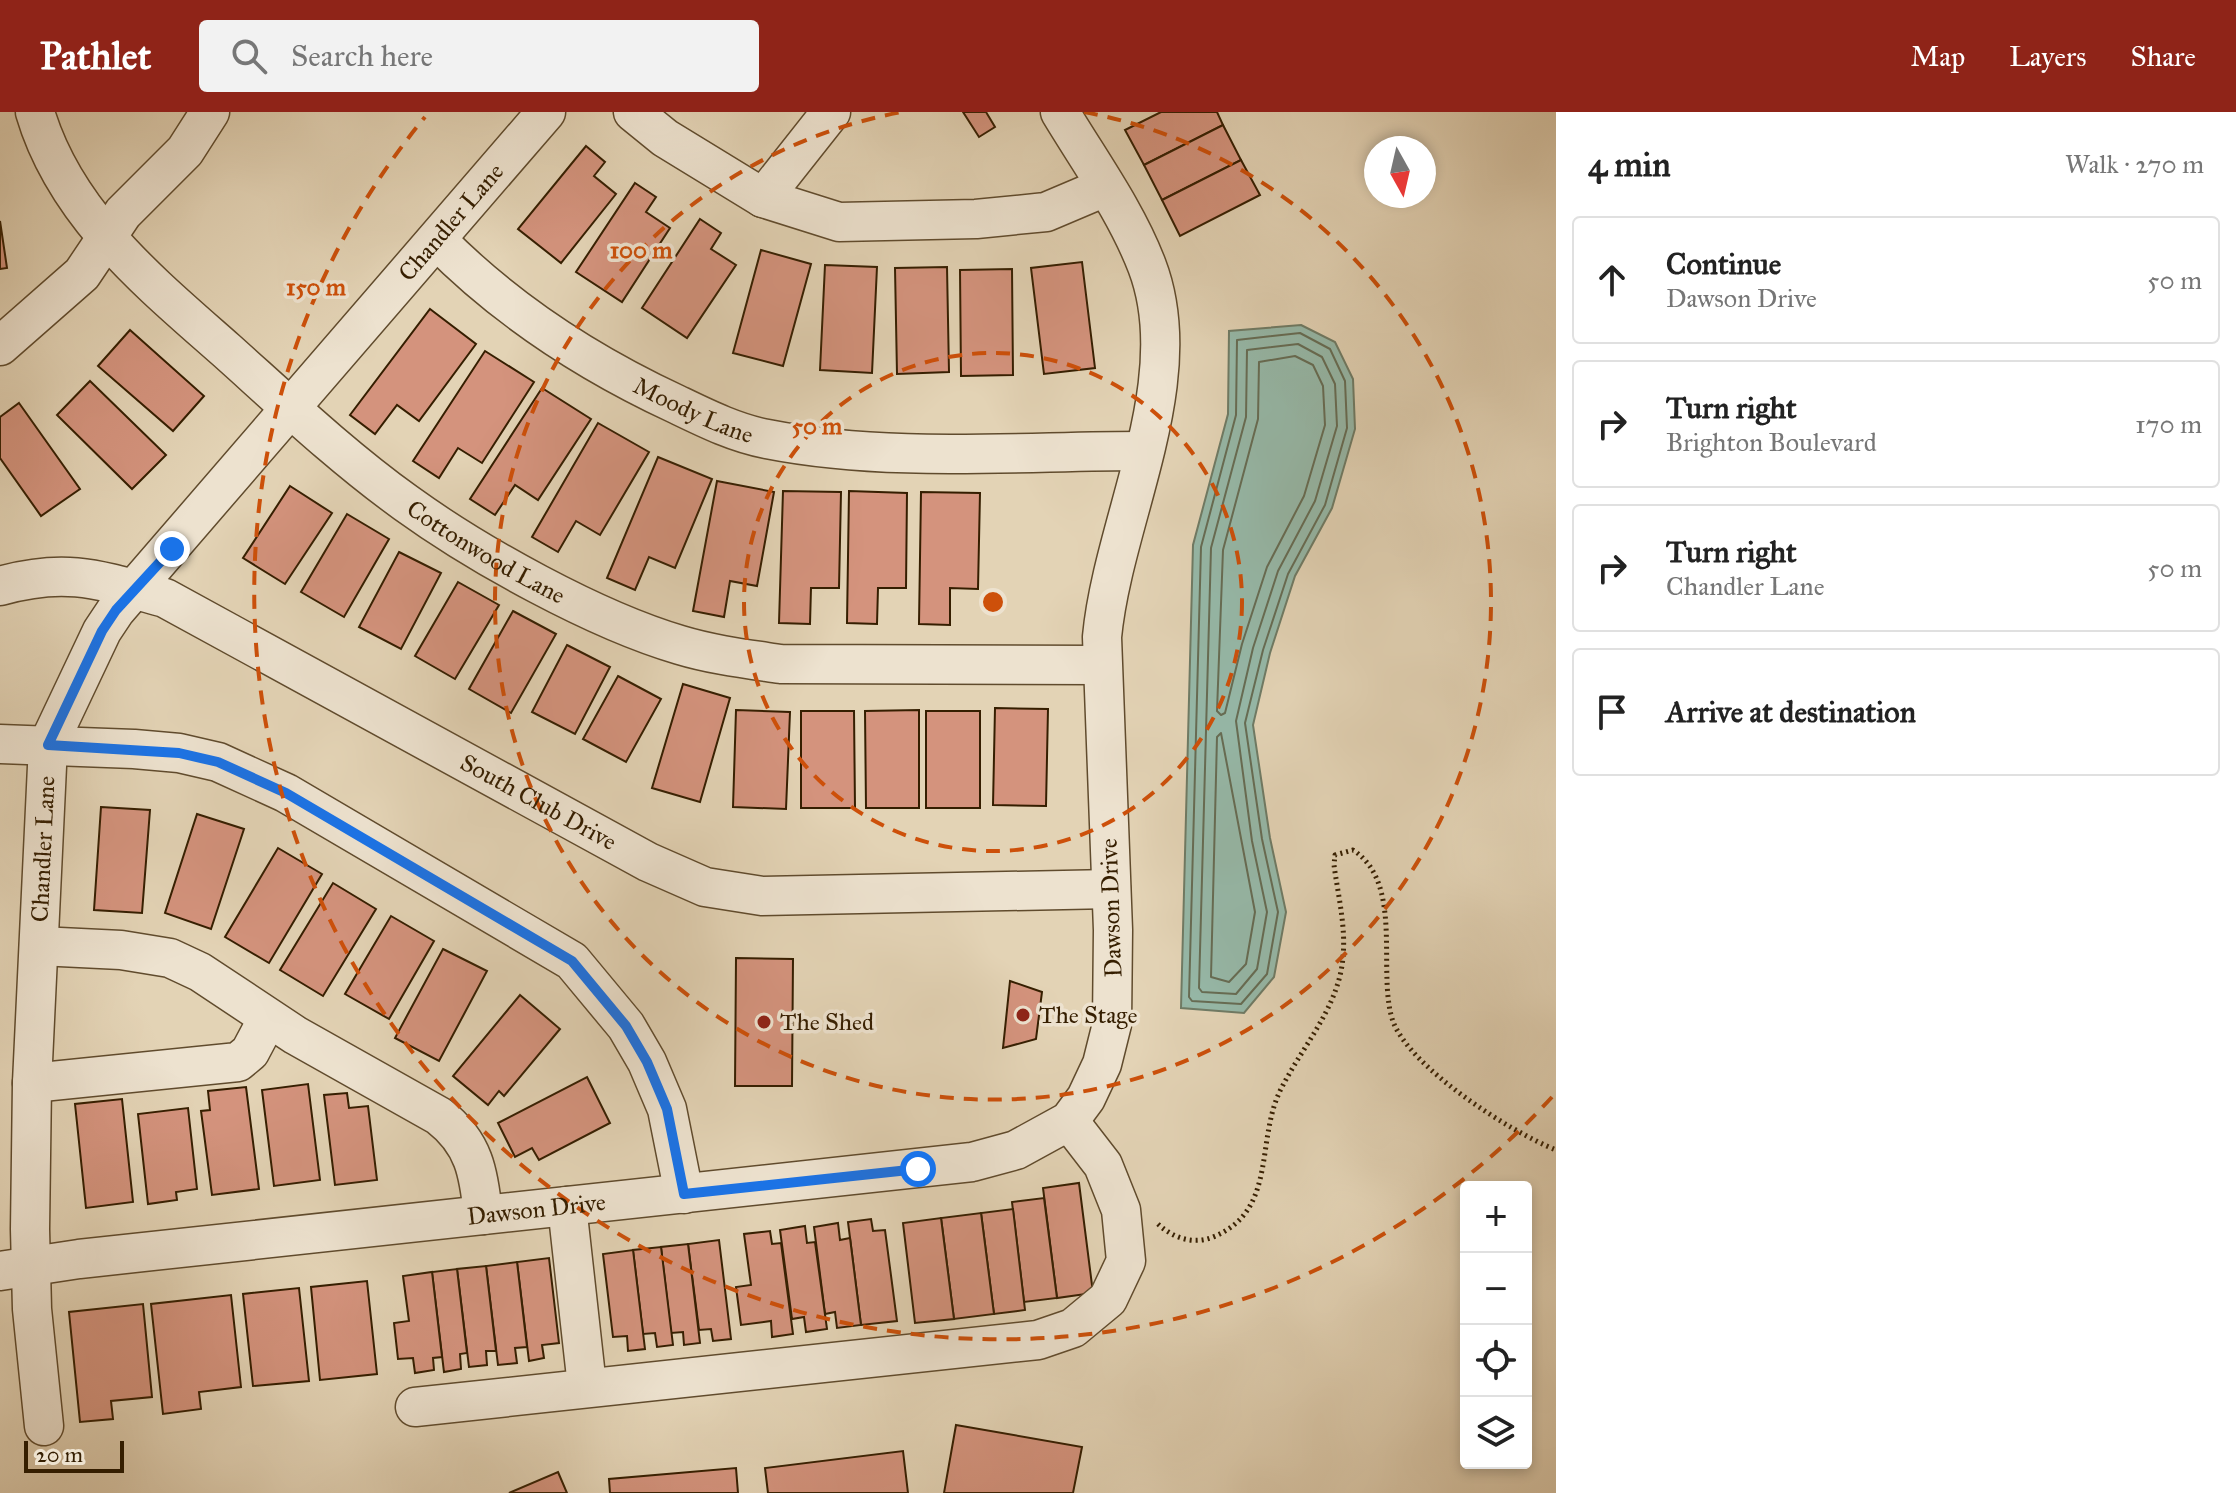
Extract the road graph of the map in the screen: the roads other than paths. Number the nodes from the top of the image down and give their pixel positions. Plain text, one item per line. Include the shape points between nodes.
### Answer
1 (35, 112) edge
2 (210, 112) edge
3 (546, 112) edge
4 (633, 112) edge
5 (831, 112) edge
6 (1060, 112) edge
7 (1105, 187) junction
8 (763, 198) junction
9 (107, 238) junction
10 (437, 240) junction
11 (0, 346) edge
12 (290, 408) junction
13 (1143, 451) junction
14 (0, 586) edge
15 (134, 590) junction
16 (1101, 665) junction
17 (0, 744) edge
18 (48, 745) junction
19 (1111, 889) junction
20 (39, 946) junction
21 (268, 1018) junction
22 (32, 1083) junction
23 (1069, 1121) junction
24 (684, 1194) junction
25 (567, 1206) junction
26 (483, 1215) junction
27 (16, 1268) edge
28 (587, 1386) junction
29 (415, 1407) dead end
30 (44, 1426) dead end

1 - 9 street, Cottonwood Lane via 55,162
2 - 9 street via 185,151 123,213
3 - 10 street, Chandler Lane
4 - 8 street via 665,138
5 - 8 street
6 - 7 street, Dawson Drive
7 - 8 street via 1046,212 976,219 839,222
7 - 13 street, Dawson Drive via 1148,268 1155,298 1159,366
9 - 11 street via 82,274
9 - 12 street, Cottonwood Lane
10 - 12 street, Chandler Lane
10 - 13 street, Moody Lane via 548,334 605,371 714,422 765,439 875,451
12 - 15 street, Chandler Lane
12 - 16 street, Cottonwood Lane via 440,527 631,628 681,646 781,664
13 - 16 street, Dawson Drive via 1105,605
14 - 15 street, South Club Drive via 53,575 88,577
15 - 18 street, Chandler Lane via 102,631
15 - 19 street, South Club Drive via 165,598 658,867 705,887 762,896
16 - 19 street, Dawson Drive
17 - 18 street
18 - 20 street, Chandler Lane
18 - 24 street via 179,753 244,772 572,961 626,1026 647,1062 667,1109
19 - 23 street, Dawson Drive via 1112,1024 1102,1064
20 - 21 street via 170,958
20 - 22 street, Chandler Lane
21 - 22 street via 250,1052 238,1062
21 - 26 street via 456,1130 478,1167
22 - 27 street, Chandler Lane
23 - 24 street, Dawson Drive via 1016,1150 972,1162
23 - 28 street via 1103,1165 1121,1210 1126,1261 1108,1299 1073,1328 1038,1340
24 - 25 street, Dawson Drive
25 - 26 street, Dawson Drive
25 - 28 street
26 - 27 street, Dawson Drive
27 - 30 street, Chandler Lane
28 - 29 street

